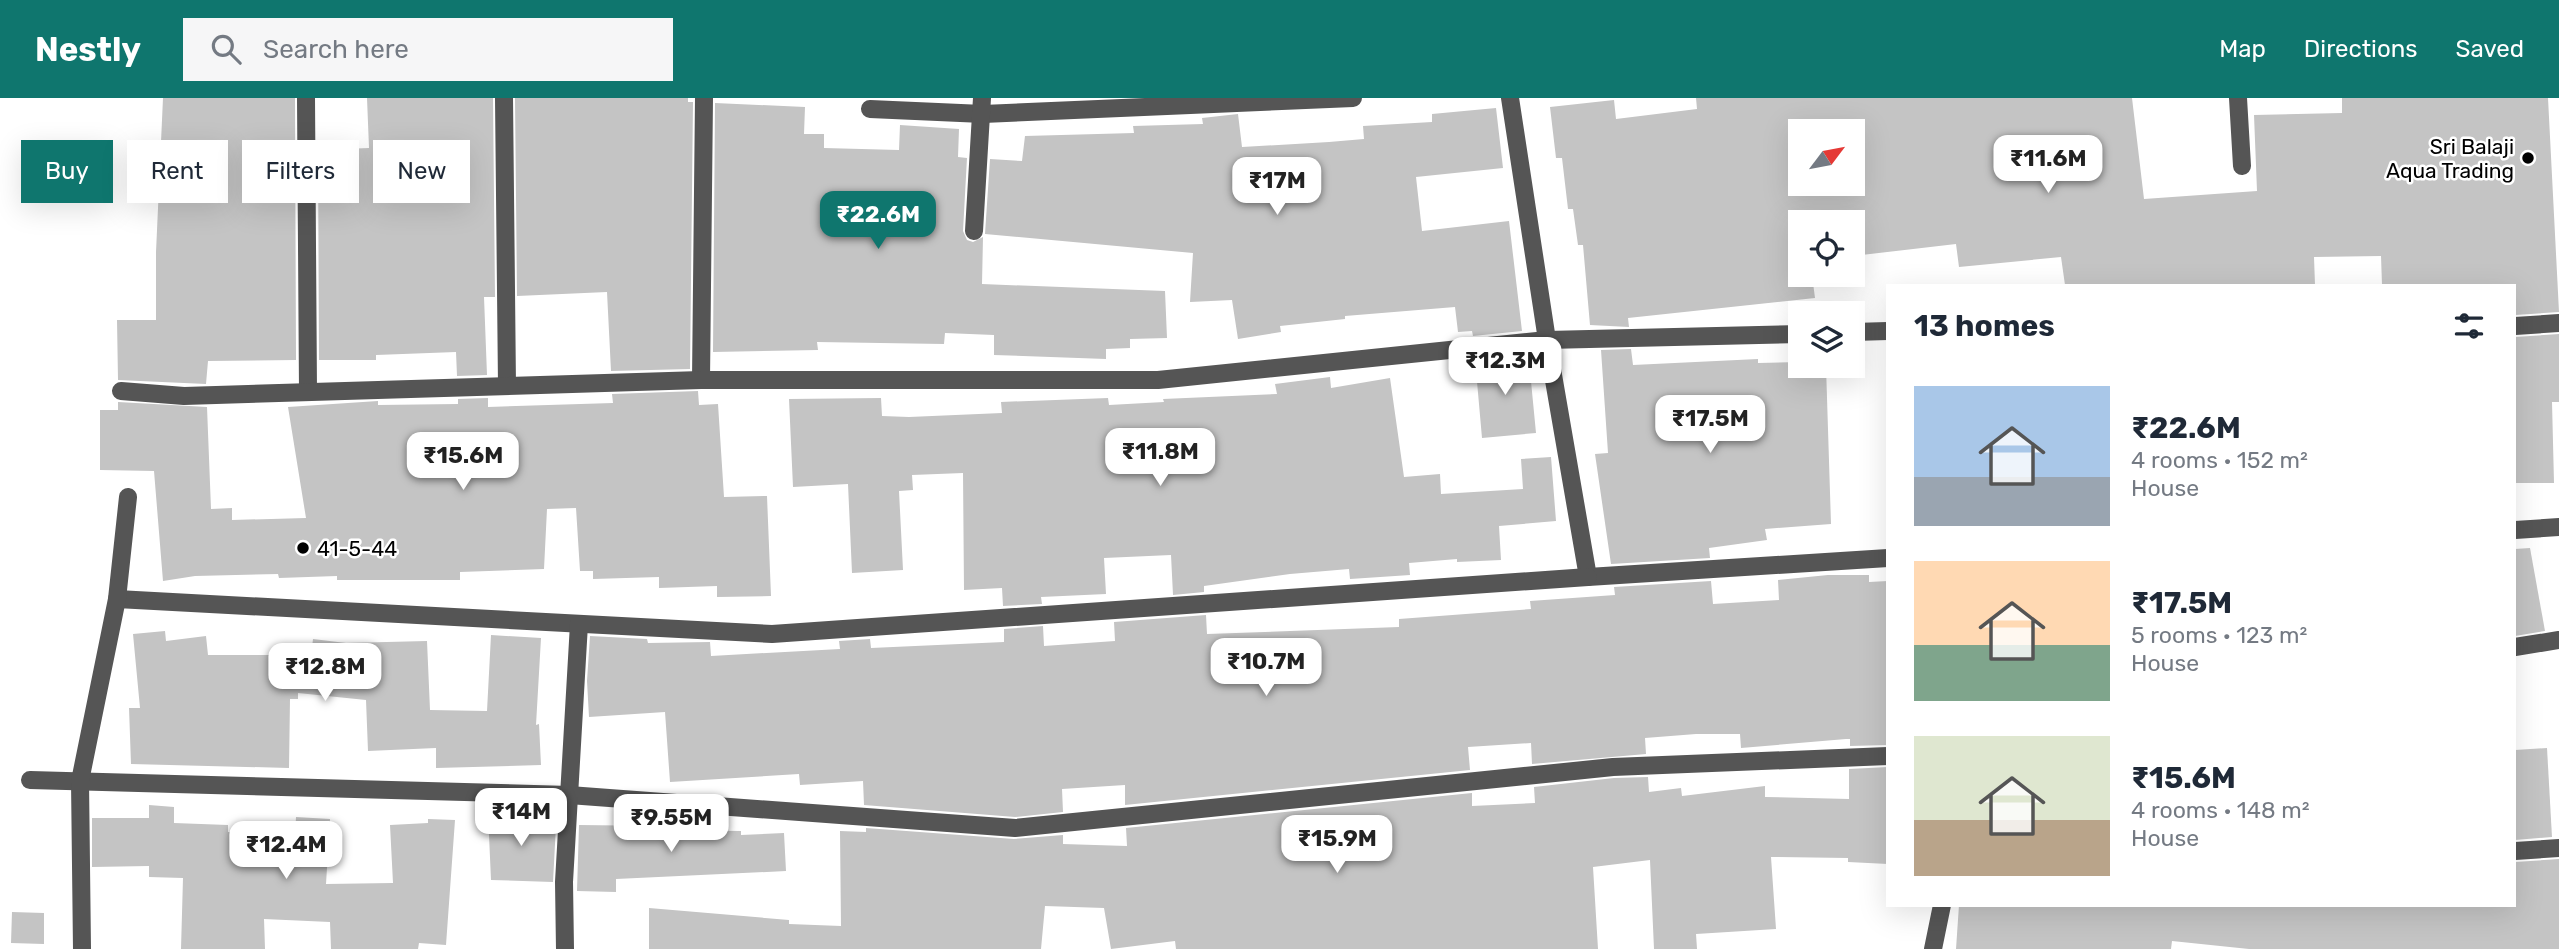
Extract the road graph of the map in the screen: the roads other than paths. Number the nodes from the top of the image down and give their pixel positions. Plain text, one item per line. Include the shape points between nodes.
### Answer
1 (306, 98) edge
2 (504, 98) edge
3 (704, 98) edge
4 (1353, 98) edge
5 (1510, 98) edge
6 (2238, 98) edge
7 (982, 106) edge
8 (870, 109) dead end
9 (2242, 166) dead end
10 (974, 231) dead end
11 (2559, 323) edge
12 (2516, 326) edge
13 (1886, 331) edge
14 (1865, 332) edge
15 (1788, 334) edge
16 (1547, 340) junction
17 (701, 380) junction
18 (507, 386) junction
19 (121, 391) dead end
20 (308, 392) junction
21 (128, 498) dead end
22 (2559, 527) edge
23 (2516, 530) edge
24 (1886, 558) edge
25 (1588, 577) junction
26 (117, 599) junction
27 (579, 624) junction
28 (2559, 640) edge
29 (2516, 647) edge
30 (1886, 756) edge
31 (30, 780) dead end
32 (80, 781) junction
33 (569, 795) junction
34 (2559, 848) edge
35 (2516, 851) edge
36 (1942, 907) edge
37 (82, 949) edge
38 (565, 949) edge
39 (1933, 949) edge

1 - 20 street
2 - 18 street
3 - 17 street
4 - 7 street
5 - 16 street
6 - 9 street
7 - 8 street
7 - 10 street
11 - 12 street
13 - 14 street
15 - 16 street
16 - 17 street via 1158,380
16 - 25 street
17 - 18 street
18 - 20 street
19 - 20 street via 184,396
21 - 26 street
22 - 23 street
24 - 25 street
25 - 27 street via 772,634
26 - 27 street
26 - 32 street
27 - 33 street
28 - 29 street
30 - 33 street via 1614,766 1015,828
31 - 32 street
32 - 33 street
32 - 37 street
33 - 38 street
34 - 35 street
36 - 39 street

